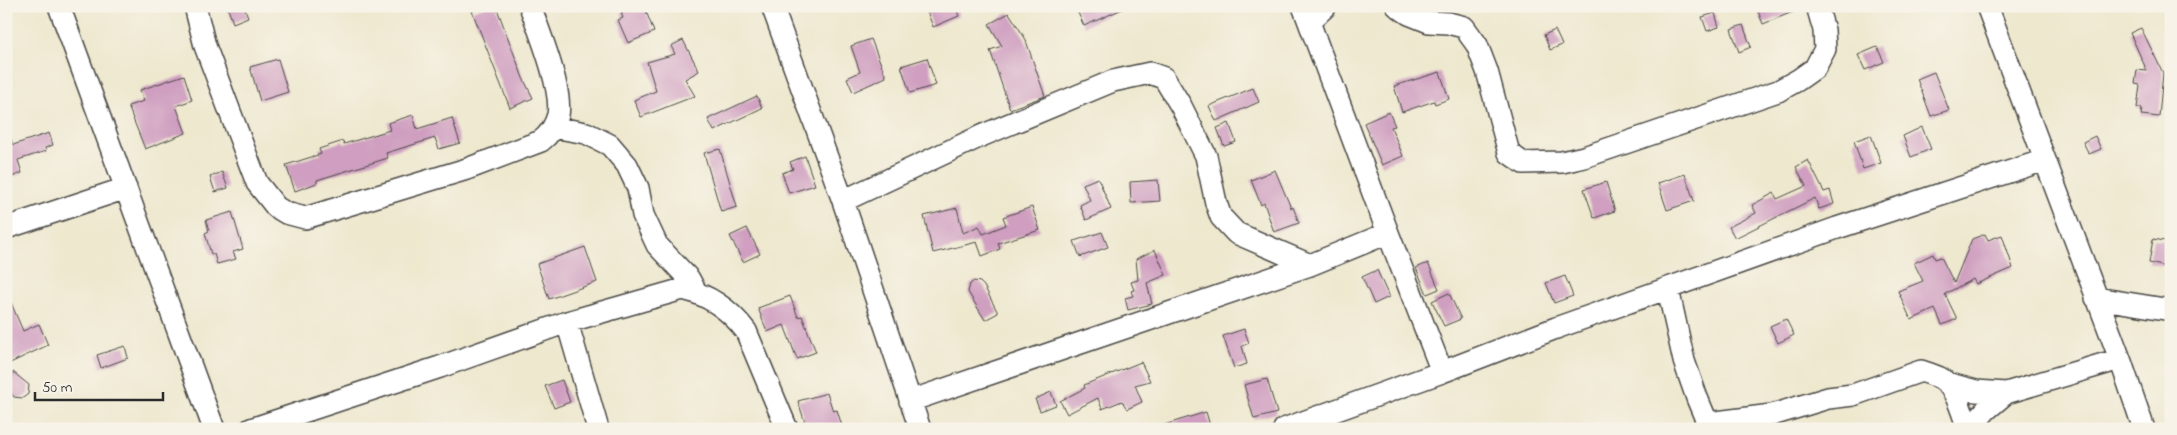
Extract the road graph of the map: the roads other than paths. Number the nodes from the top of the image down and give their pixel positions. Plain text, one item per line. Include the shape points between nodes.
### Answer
1 (59, 6) edge
2 (195, 6) edge
3 (530, 6) edge
4 (772, 6) edge
5 (1326, 6) edge
6 (1397, 6) edge
7 (1817, 6) edge
8 (1987, 6) edge
9 (1306, 14) edge
10 (553, 127) junction
11 (2045, 160) junction
12 (126, 188) junction
13 (844, 201) junction
14 (6, 228) edge
15 (1388, 233) junction
16 (1310, 265) junction
17 (1668, 289) junction
18 (696, 292) junction
19 (2096, 298) junction
20 (2171, 310) edge
21 (567, 322) junction
22 (2120, 359) junction
23 (1442, 372) junction
24 (1946, 383) junction
25 (2006, 393) junction
26 (910, 401) junction
27 (1710, 426) edge
28 (214, 429) edge
29 (251, 429) edge
30 (598, 429) edge
31 (787, 429) edge
32 (920, 429) edge
33 (1284, 429) edge
34 (1969, 429) edge
35 (2144, 429) edge

1 - 12 street
2 - 10 street via 205,46 257,183 276,207 286,213 304,218 467,169 541,141
3 - 10 street via 550,61 559,106
4 - 13 street
5 - 9 street
6 - 7 street via 1429,22 1464,27 1477,45 1487,72 1509,153 1523,163 1562,162 1584,157 1778,90 1815,68 1825,49
8 - 11 street
9 - 15 street
10 - 18 street via 586,133 610,145 627,165 638,188 642,215 657,245 689,279
11 - 17 street via 1837,228
11 - 19 street
12 - 14 street
12 - 28 street
13 - 16 street via 990,132 1114,82 1150,74 1164,78 1206,156 1221,216 1236,233
13 - 26 street
15 - 16 street
15 - 23 street
16 - 26 street
17 - 23 street
17 - 27 street via 1684,361
18 - 21 street via 683,289
18 - 31 street via 721,305 746,331
19 - 20 street
19 - 22 street
21 - 29 street
21 - 30 street
22 - 25 street
22 - 35 street
23 - 33 street
24 - 25 street
24 - 27 street via 1921,370 1853,395
24 - 34 street via 1959,403
25 - 34 street
26 - 32 street

